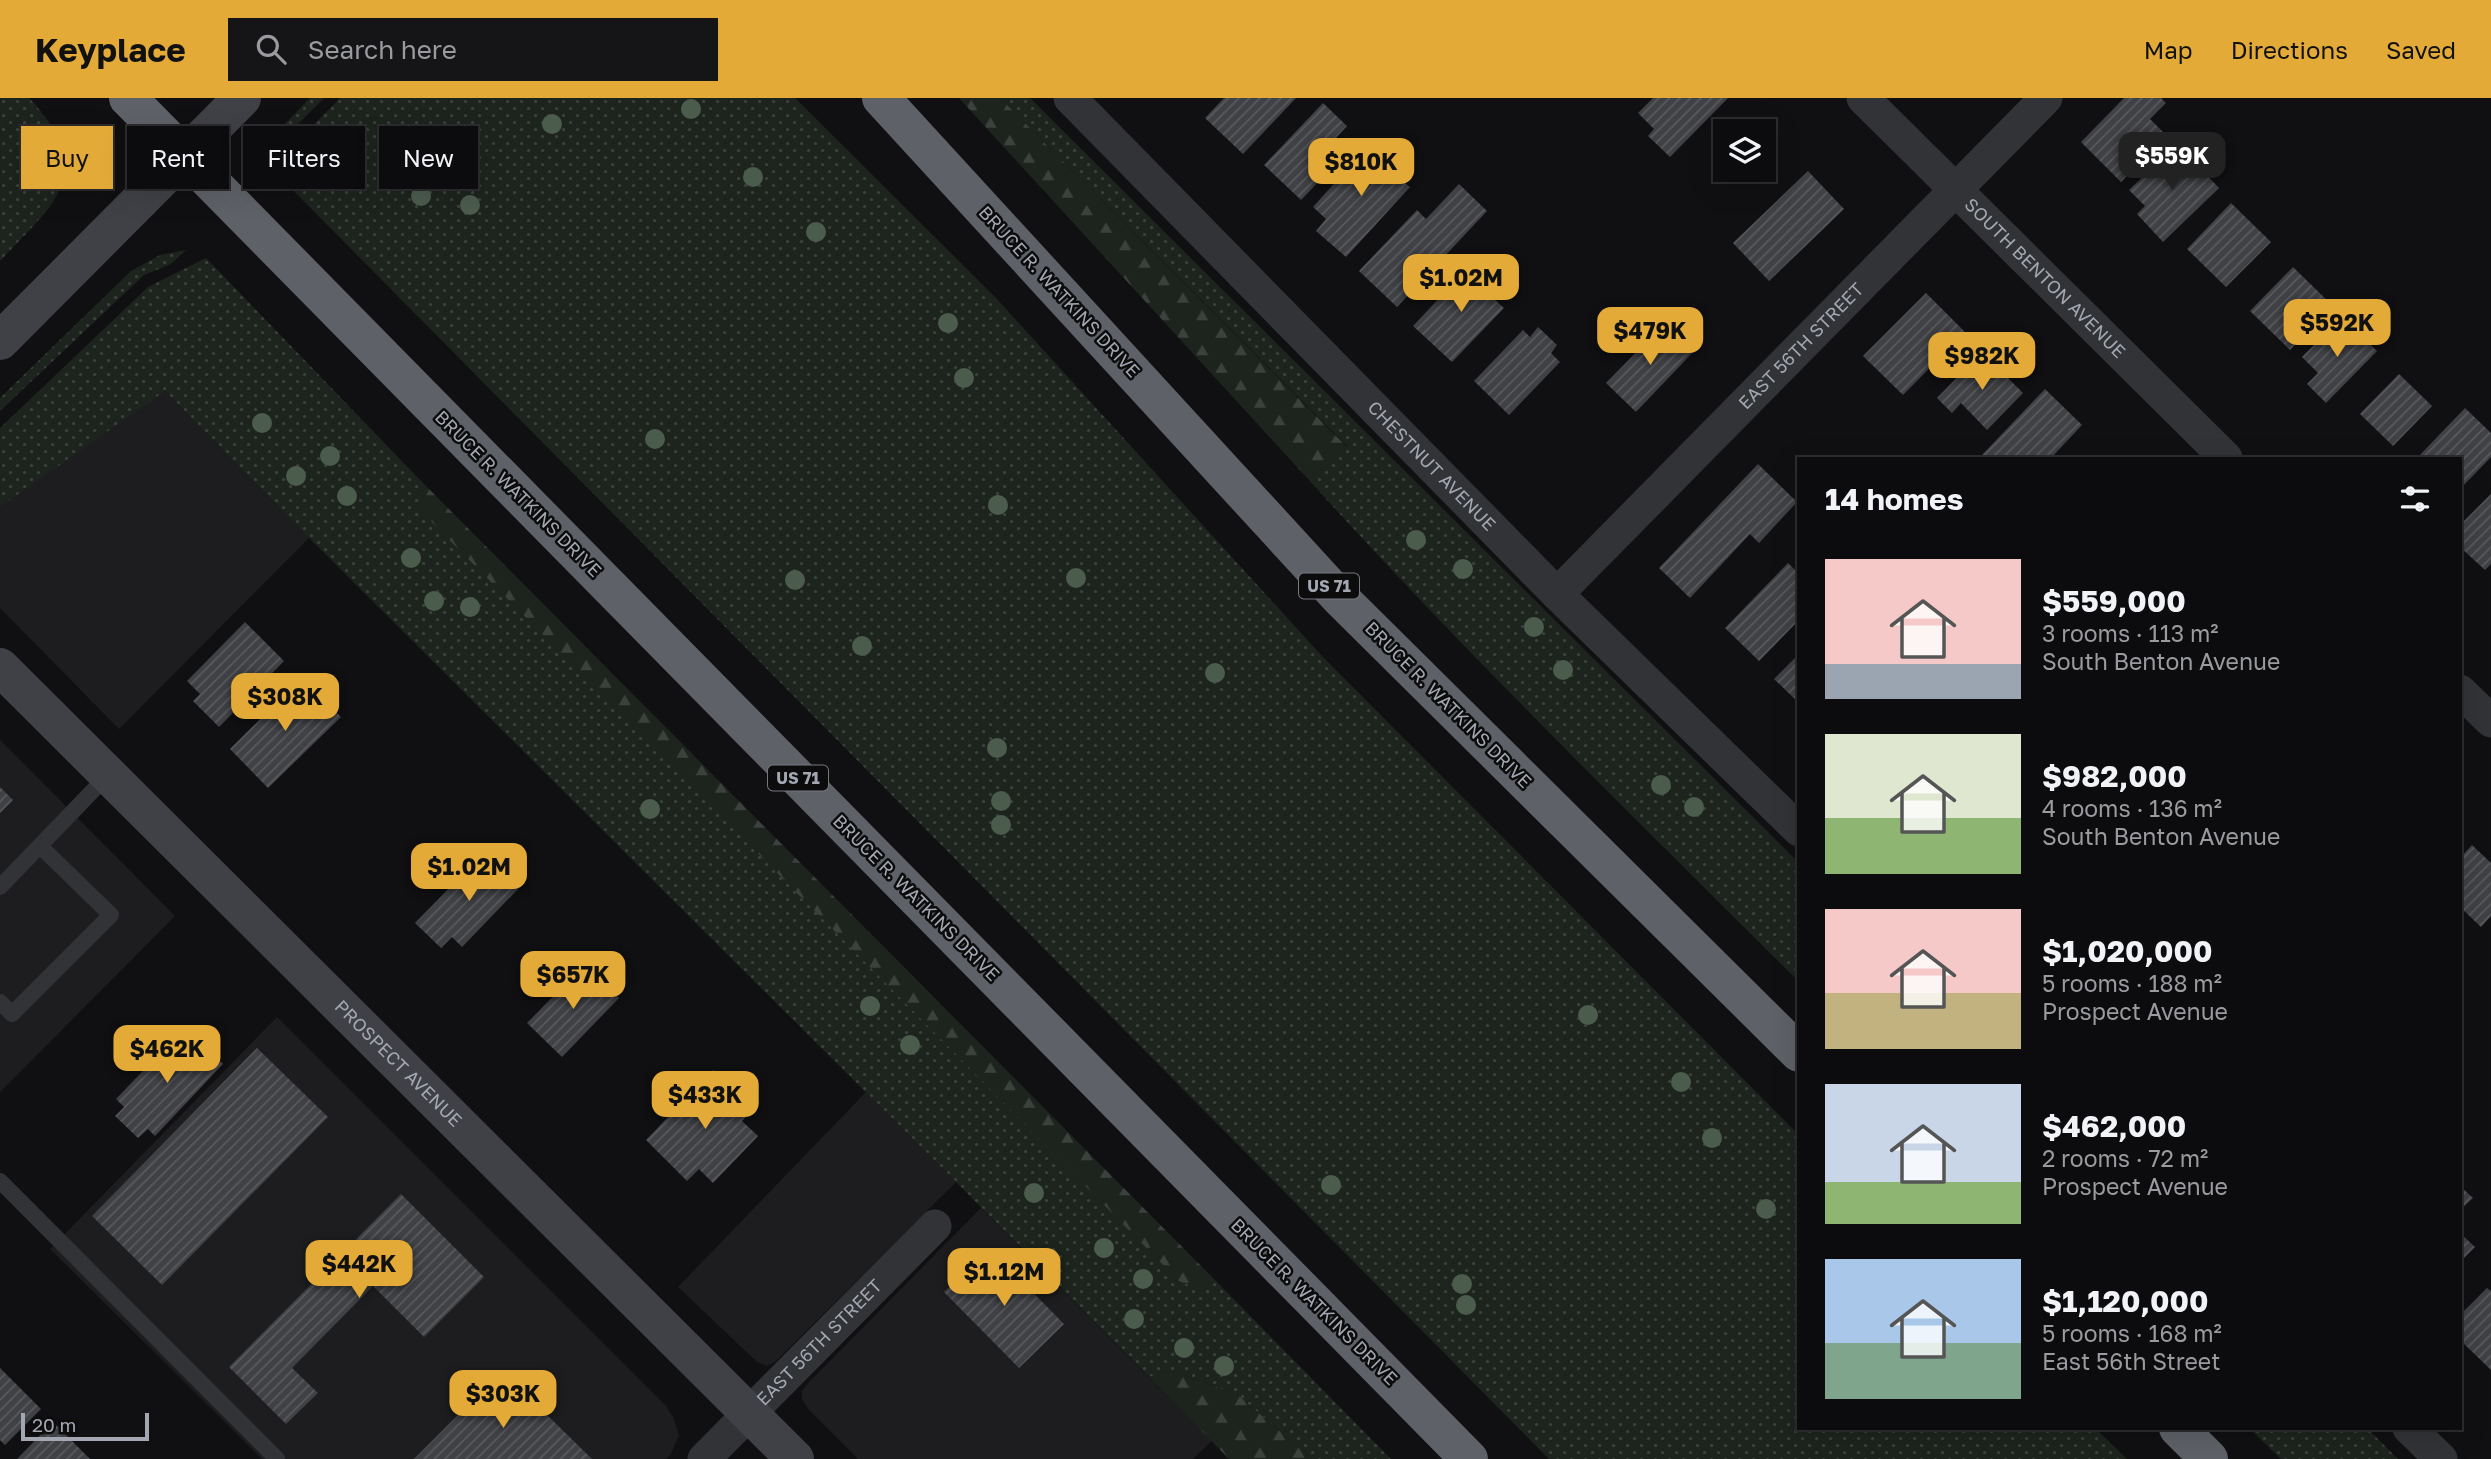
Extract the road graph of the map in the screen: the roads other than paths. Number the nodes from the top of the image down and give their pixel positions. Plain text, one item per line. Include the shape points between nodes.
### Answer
1 (128, 98) edge
2 (242, 98) edge
3 (881, 98) edge
4 (1070, 98) edge
5 (1863, 98) edge
6 (2046, 98) edge
7 (156, 126) edge
8 (214, 126) edge
9 (152, 189) edge
10 (218, 189) edge
11 (1955, 190) junction
12 (0, 341) edge
13 (2225, 457) edge
14 (1557, 594) junction
15 (0, 667) edge
16 (2462, 693) edge
17 (2491, 722) edge
18 (108, 775) junction
19 (1797, 828) edge
20 (41, 846) junction
21 (0, 887) edge
22 (0, 1002) edge
23 (1797, 1051) edge
24 (0, 1181) edge
25 (935, 1226) dead end
26 (750, 1413) junction
27 (2180, 1430) edge
28 (2411, 1430) edge
29 (277, 1459) edge
30 (704, 1459) edge
31 (795, 1459) edge
32 (1469, 1459) edge
33 (2209, 1459) edge
34 (2441, 1459) edge

1 - 7 highway, BRUCE R. WATKINS DRIVE / US 71
2 - 8 main road
3 - 23 highway, BRUCE R. WATKINS DRIVE / US 71 via 1339,597
4 - 14 street, CHESTNUT AVENUE
5 - 11 street, SOUTH BENTON AVENUE
6 - 11 street, EAST 56TH STREET
9 - 12 main road
10 - 32 highway, BRUCE R. WATKINS DRIVE / US 71
11 - 13 street, SOUTH BENTON AVENUE
11 - 14 street, EAST 56TH STREET
14 - 19 street, CHESTNUT AVENUE
15 - 18 main road, PROSPECT AVENUE
16 - 17 street
18 - 20 lane
18 - 26 main road, PROSPECT AVENUE
20 - 21 lane
20 - 22 lane via 111,915 12,1014
24 - 29 lane
25 - 26 street, EAST 56TH STREET
26 - 30 street, EAST 56TH STREET
26 - 31 main road, PROSPECT AVENUE
27 - 33 highway
28 - 34 street

